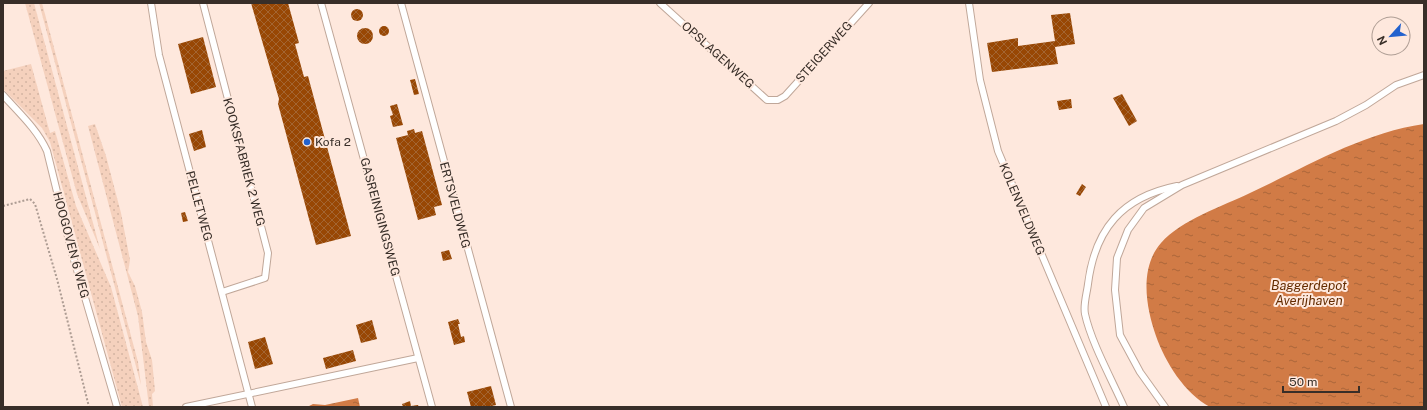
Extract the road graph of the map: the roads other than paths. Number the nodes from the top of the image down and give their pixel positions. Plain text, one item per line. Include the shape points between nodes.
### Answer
1 (151, 3) edge
2 (203, 3) edge
3 (322, 3) edge
4 (401, 3) edge
5 (660, 3) edge
6 (869, 3) edge
7 (969, 3) edge
8 (1424, 75) edge
9 (3, 95) edge
10 (778, 100) joint
11 (1182, 185) junction
12 (222, 292) junction
13 (418, 358) junction
14 (249, 394) junction
15 (117, 407) edge
16 (186, 407) edge
17 (252, 407) edge
18 (432, 407) edge
19 (510, 407) edge
20 (1106, 407) edge
21 (1124, 407) edge
22 (1165, 407) edge

1 - 12 lane, PELLETWEG via 159,56
2 - 12 lane, KOOKSFABRIEK 2 WEG via 268,253 265,278
3 - 13 lane, GASREINIGINGSWEG
4 - 19 lane, ERTSVELDWEG
5 - 10 lane, OPSLAGENWEG via 767,100
6 - 10 lane, STEIGERWEG via 785,96
7 - 20 lane, KOLENVELDWEG via 980,80 998,151
8 - 11 lane via 1396,85 1336,121
9 - 15 lane, HOOGOVEN 6 WEG via 32,126 47,151 72,253
11 - 21 lane via 1158,190 1128,206 1109,224 1099,241 1091,270 1085,313
11 - 22 lane via 1144,208 1128,230 1117,258 1115,290 1120,335 1140,372
12 - 14 lane, PELLETWEG
13 - 14 lane
13 - 18 lane, GASREINIGINGSWEG
14 - 16 lane
14 - 17 lane, PELLETWEG

